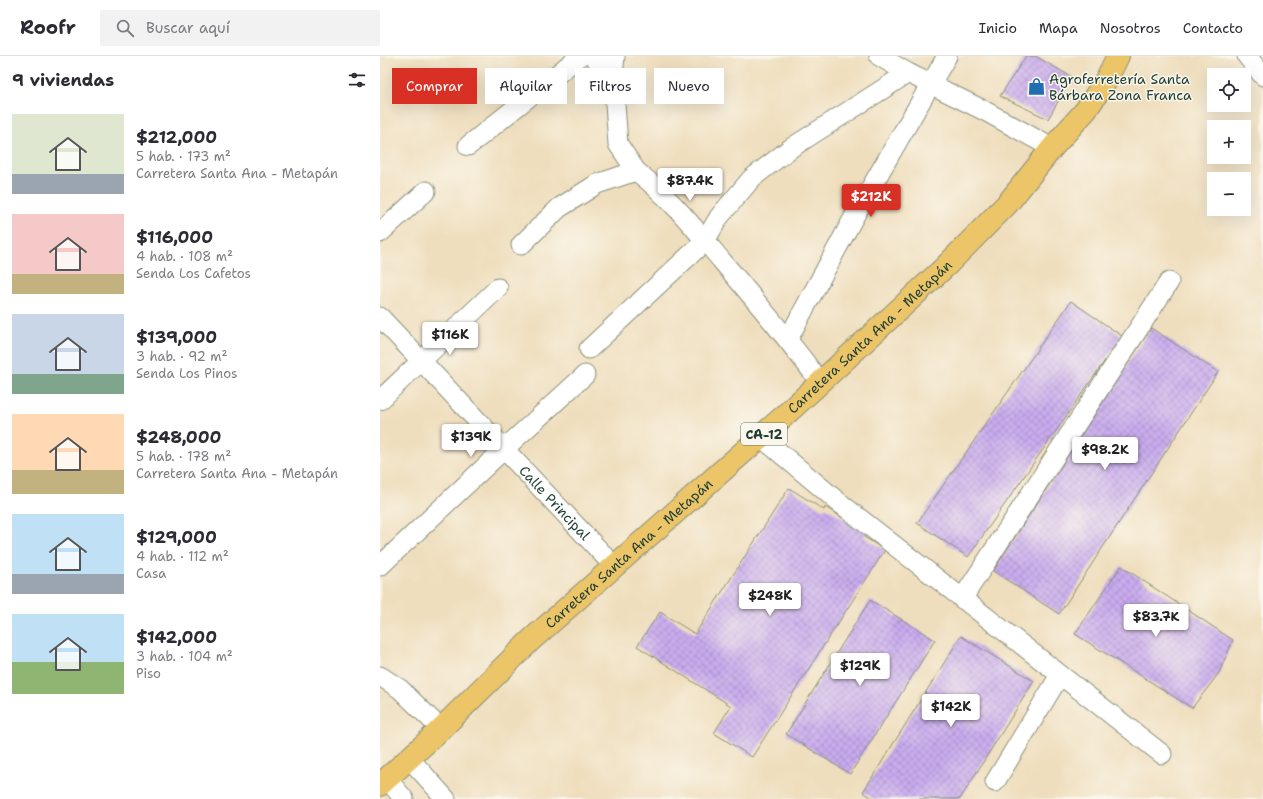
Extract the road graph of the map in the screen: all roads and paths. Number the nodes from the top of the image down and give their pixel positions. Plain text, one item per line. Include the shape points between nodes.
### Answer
1 (580, 56) edge
2 (593, 56) edge
3 (616, 56) edge
4 (879, 56) edge
5 (947, 56) edge
6 (1118, 56) edge
7 (1247, 56) edge
8 (604, 68) edge
9 (614, 68) edge
10 (908, 73) junction
11 (1263, 76) edge
12 (932, 84) junction
13 (615, 104) edge
14 (468, 146) dead end
15 (1052, 148) junction
16 (636, 171) junction
17 (426, 191) dead end
18 (380, 233) edge
19 (705, 241) junction
20 (521, 245) dead end
21 (1169, 282) dead end
22 (498, 288) dead end
23 (380, 317) edge
24 (788, 339) junction
25 (589, 349) dead end
26 (421, 361) junction
27 (585, 375) dead end
28 (820, 382) junction
29 (380, 400) edge
30 (761, 437) junction
31 (504, 449) junction
32 (380, 566) edge
33 (614, 566) junction
34 (962, 599) junction
35 (1060, 675) junction
36 (380, 676) edge
37 (441, 729) junction
38 (1162, 754) dead end
39 (409, 758) junction
40 (383, 782) edge
41 (995, 782) dead end
42 (404, 799) edge
43 (446, 799) edge

1 - 14 street
2 - 8 street
3 - 9 street
4 - 10 street
5 - 12 street
6 - 15 main road, Carretera Santa Ana - Metapán / CA-12 via 1086,110
7 - 11 street
10 - 12 street
10 - 19 street via 791,148 752,178 719,217
12 - 15 street
12 - 24 street via 855,216
13 - 16 street via 618,144
15 - 28 main road, Carretera Santa Ana - Metapán / CA-12 via 1008,203 952,260
16 - 19 street via 650,181
16 - 20 street via 597,184 559,208
17 - 18 street
19 - 24 street
19 - 25 street
21 - 34 street
22 - 26 street
23 - 26 street, Calle Principal
24 - 28 street
26 - 29 street
26 - 31 street, Calle Principal
27 - 31 street
28 - 30 main road, Carretera Santa Ana - Metapán / CA-12
30 - 33 main road, Carretera Santa Ana - Metapán / CA-12
30 - 34 street
31 - 32 street
31 - 33 street, Calle Principal
33 - 37 main road, Carretera Santa Ana - Metapán / CA-12 via 531,640
34 - 35 street
35 - 38 street
35 - 41 street
36 - 37 street via 400,689
37 - 39 main road, Carretera Santa Ana - Metapán / CA-12
39 - 40 main road, Carretera Santa Ana - Metapán / CA-12
39 - 43 street
40 - 42 street

